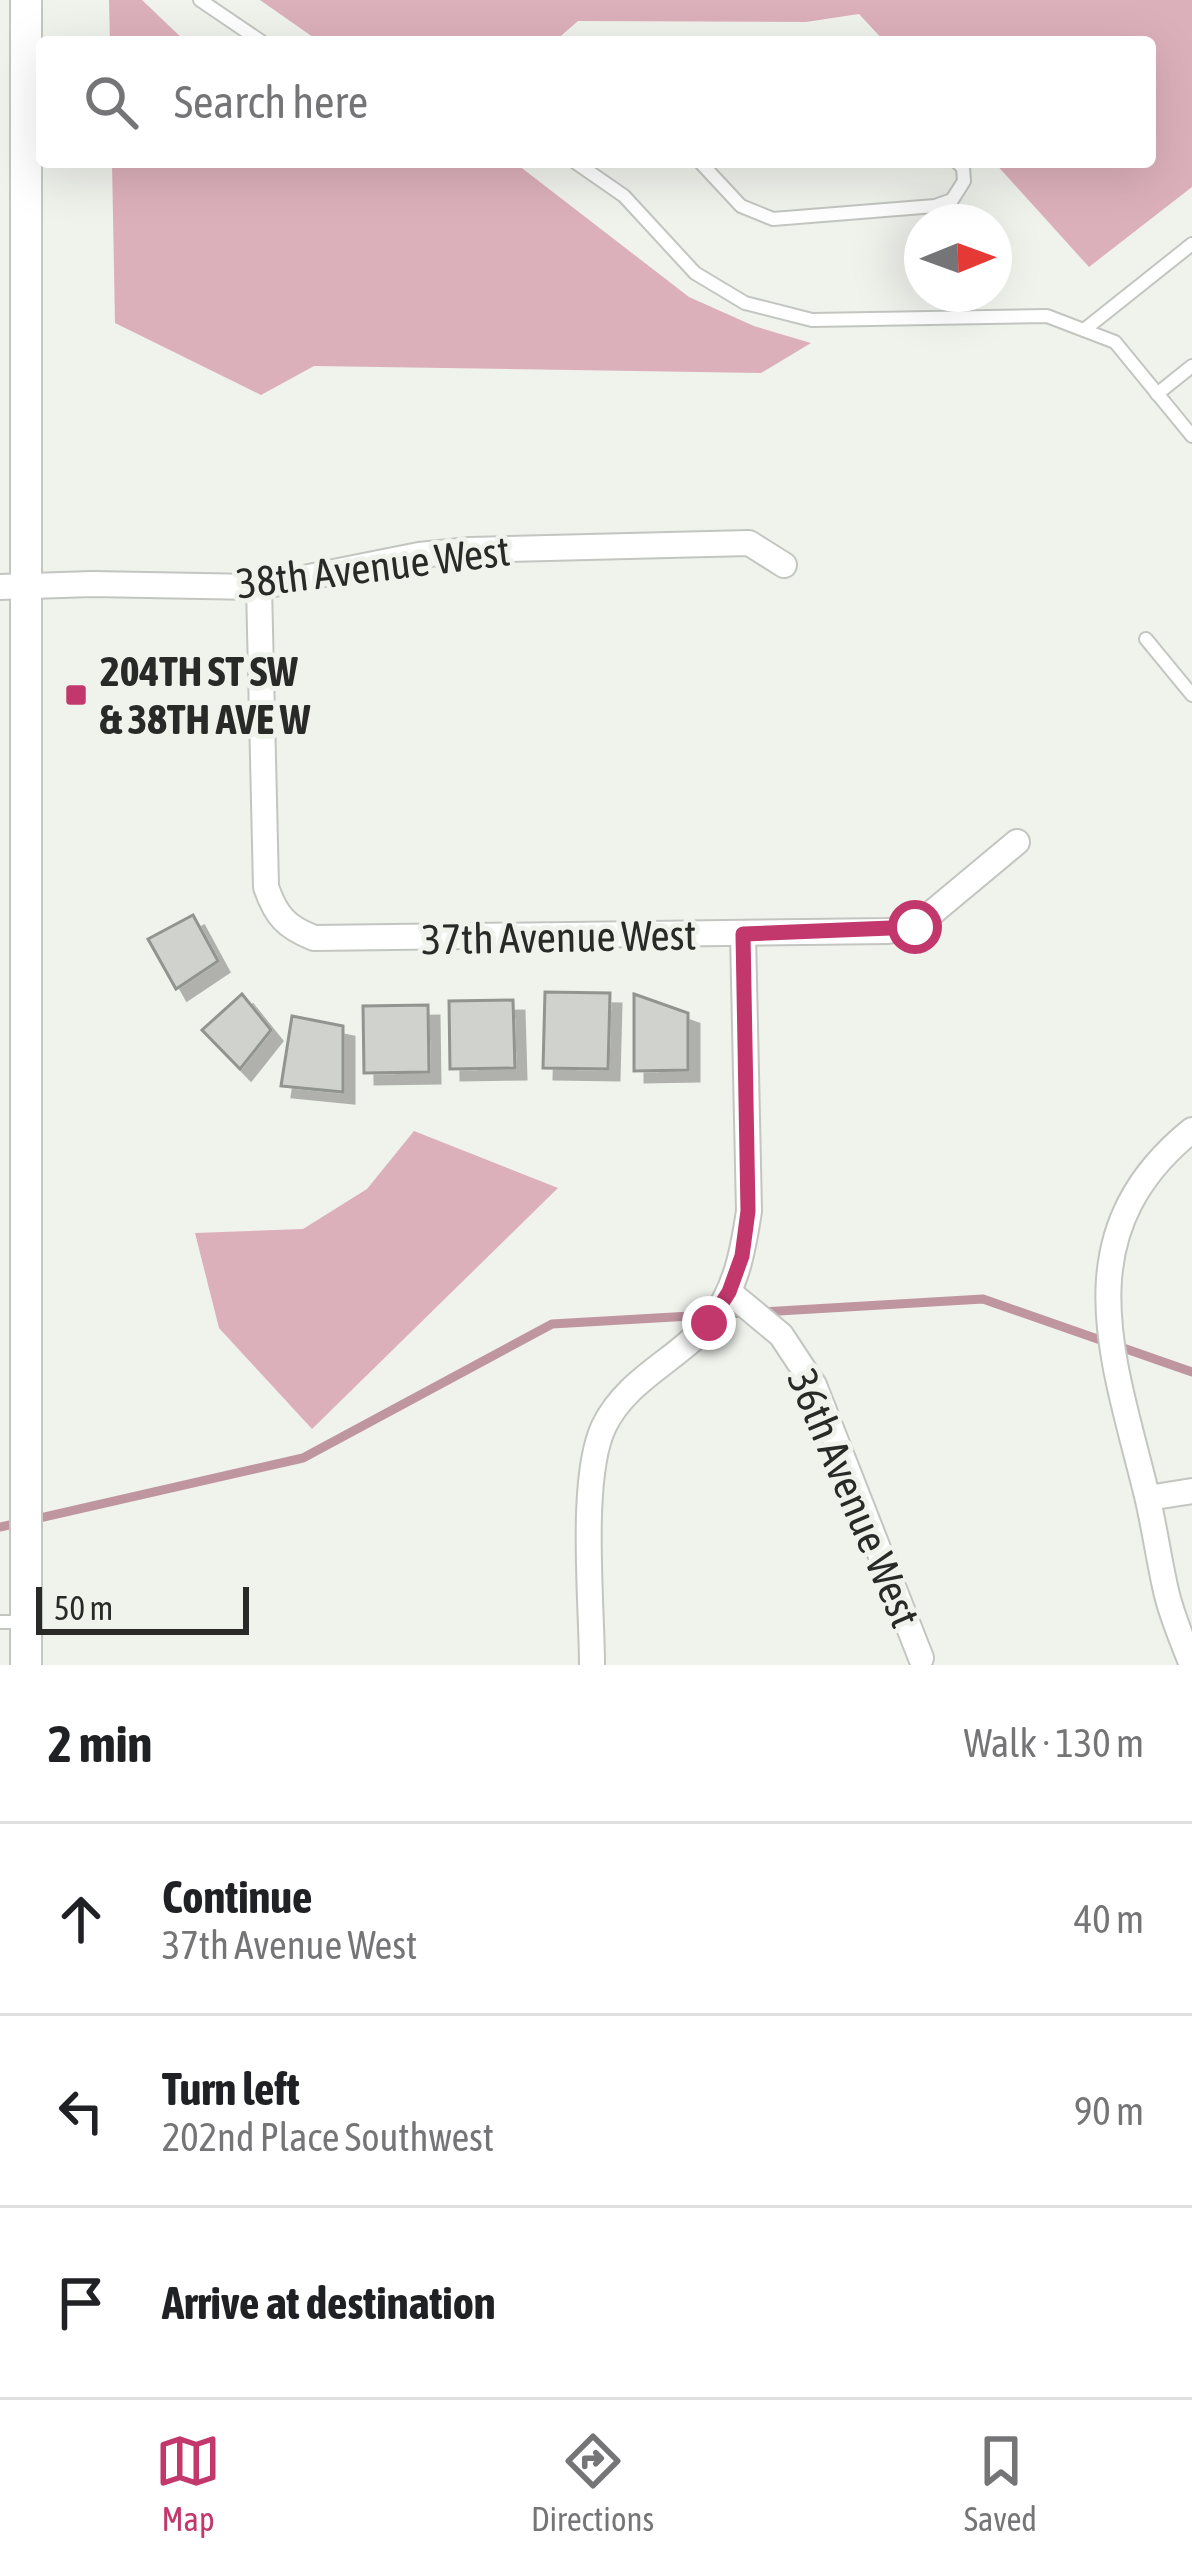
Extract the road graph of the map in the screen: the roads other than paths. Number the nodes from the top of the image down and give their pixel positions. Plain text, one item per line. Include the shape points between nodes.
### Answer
1 (200, 0) edge
2 (21, 14) edge
3 (253, 36) edge
4 (13, 129) edge
5 (584, 168) edge
6 (706, 168) edge
7 (959, 168) edge
8 (1192, 244) edge
9 (1084, 330) junction
10 (1192, 366) edge
11 (1157, 394) junction
12 (1192, 436) edge
13 (784, 565) dead end
14 (14, 586) edge
15 (259, 587) junction
16 (1147, 639) dead end
17 (1192, 695) edge
18 (1017, 842) dead end
19 (743, 934) junction
20 (1192, 1130) edge
21 (729, 1292) junction
22 (1192, 1491) edge
23 (1148, 1498) junction
24 (13, 1622) edge
25 (921, 1658) dead end
26 (26, 1665) edge
27 (592, 1665) edge
28 (1192, 1665) edge

1 - 3 lane
2 - 4 street
4 - 14 street
5 - 9 lane via 624,196 695,273 746,303 812,320 1046,316
6 - 7 lane via 741,206 773,219 935,206 952,200 964,181
8 - 9 lane
9 - 11 lane via 1115,342
10 - 11 lane
11 - 12 lane
13 - 15 street, 38th Avenue West via 749,543 470,550
14 - 15 street, 38th Avenue West
14 - 24 street
15 - 19 street, 37th Avenue West via 263,857 266,887 288,928 344,940
16 - 17 lane
18 - 19 street, 37th Avenue West via 915,927
19 - 21 street via 748,1211
20 - 23 street via 1141,1183 1106,1278 1124,1411
21 - 25 street, 36th Avenue West via 781,1335 814,1385
21 - 27 street via 709,1323 622,1397 603,1427 590,1467
22 - 23 street
23 - 28 street via 1168,1600
24 - 26 street

